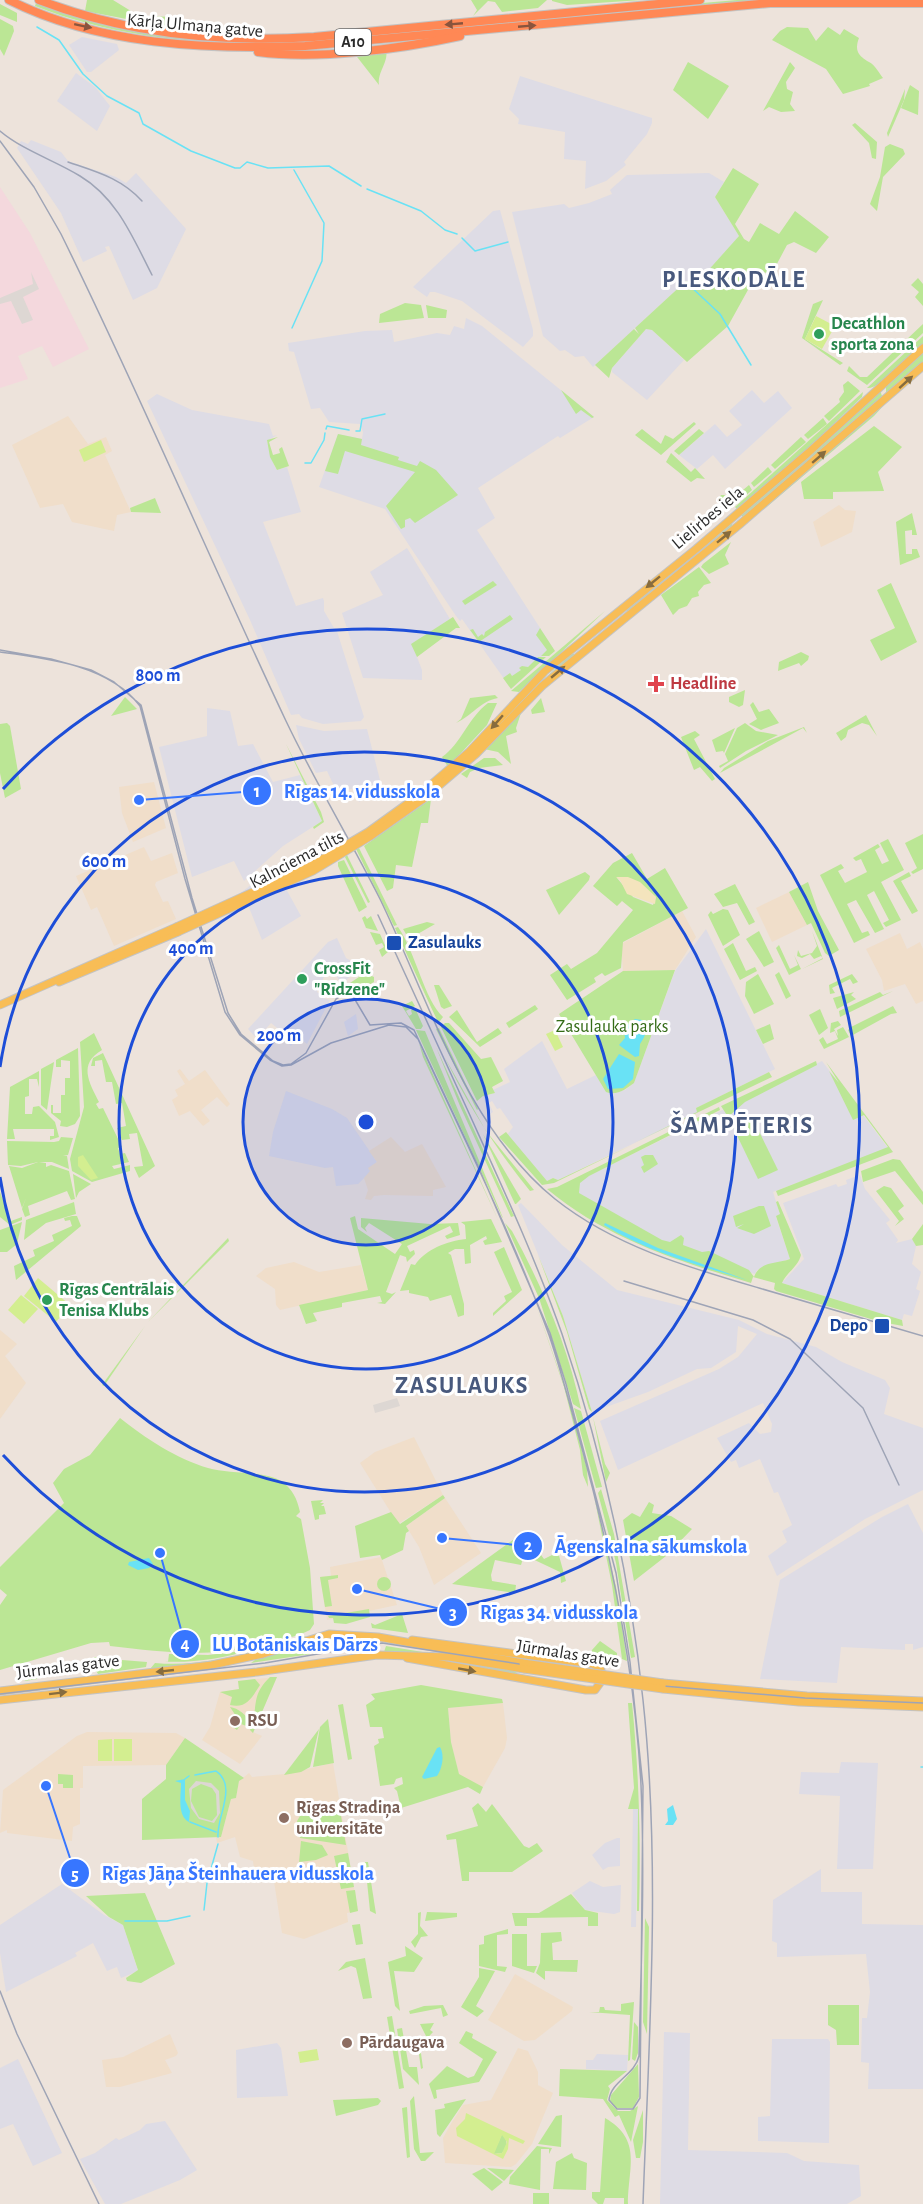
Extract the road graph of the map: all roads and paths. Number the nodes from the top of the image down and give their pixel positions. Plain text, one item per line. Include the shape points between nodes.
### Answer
1 (9, 0) edge
2 (39, 0) edge
3 (700, 0) edge
4 (923, 3) edge
5 (923, 348) edge
6 (923, 366) edge
7 (888, 397) junction
8 (581, 641) junction
9 (571, 649) junction
10 (587, 649) junction
11 (578, 656) junction
12 (513, 710) junction
13 (0, 1005) edge
14 (378, 1637) junction
15 (396, 1640) junction
16 (263, 1654) junction
17 (377, 1655) junction
18 (389, 1655) junction
19 (523, 1666) junction
20 (254, 1672) junction
21 (663, 1686) junction
22 (0, 1690) edge
23 (0, 1700) edge
24 (923, 1701) edge
25 (923, 1707) edge

1 -> 4 highway, Kārļa Ulmaņa gatve via 73,24 113,33 281,55 432,43 497,28 770,3
3 -> 2 highway, Kārļa Ulmaņa gatve / A10 via 265,39 203,37 116,25
5 - 7 main road via 884,388
5 -> 8 main road, Lielirbes iela via 808,453
7 -> 6 main road, Lielirbes iela
10 -> 7 main road, Lielirbes iela
8 - 9 main road, Lielirbes iela
8 - 10 main road
9 - 11 main road via 579,652
9 - 12 main road, Lielirbes iela
10 - 11 main road, Lielirbes iela
12 -> 11 main road, Lielirbes iela
12 - 13 main road, Kalnciema tilts, bridge via 420,798 310,866 177,929
14 - 15 main road, Jūrmalas gatve
14 - 16 main road, Jūrmalas gatve via 329,1634
14 - 17 main road via 382,1646
18 -> 15 main road via 586,1690 595,1690 600,1683 601,1670 593,1664 423,1640
15 - 19 main road, Jūrmalas gatve
16 - 20 main road via 248,1662 247,1667
16 -> 22 main road, Jūrmalas gatve via 212,1665
17 - 18 main road, Jūrmalas gatve
17 - 20 main road, Jūrmalas gatve
18 - 19 main road, Jūrmalas gatve
19 - 21 main road, Jūrmalas gatve, bridge
23 -> 20 main road, Jūrmalas gatve
21 - 24 main road, Jūrmalas gatve
21 - 25 main road, Jūrmalas gatve via 799,1702

